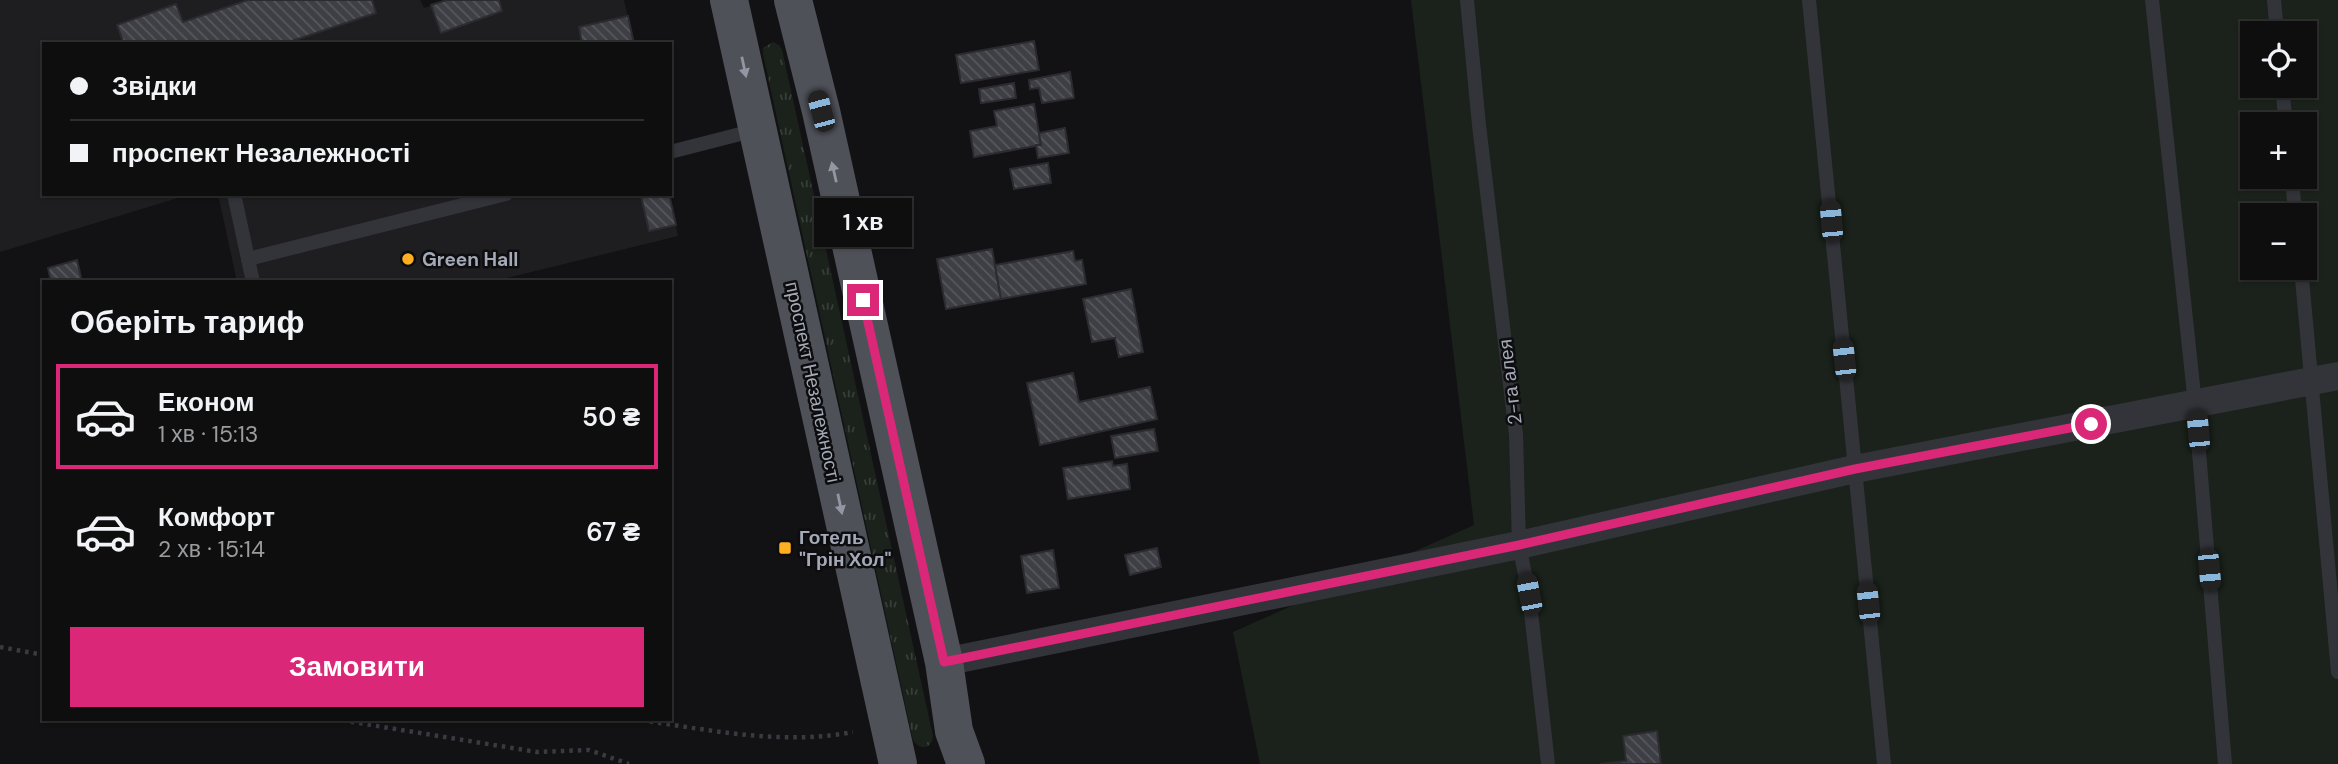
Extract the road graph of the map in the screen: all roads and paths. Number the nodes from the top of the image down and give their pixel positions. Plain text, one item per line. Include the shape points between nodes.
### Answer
1 (729, 0) edge
2 (793, 0) edge
3 (1467, 0) edge
4 (1809, 0) edge
5 (2152, 0) edge
6 (2274, 0) edge
7 (2276, 21) edge
8 (758, 130) junction
9 (672, 152) edge
10 (234, 196) edge
11 (498, 196) edge
12 (248, 259) junction
13 (253, 280) edge
14 (2304, 280) edge
15 (2325, 378) edge
16 (2195, 404) junction
17 (1855, 469) junction
18 (1519, 545) junction
19 (0, 647) edge
20 (42, 655) edge
21 (944, 662) junction
22 (2338, 672) edge
23 (346, 721) edge
24 (649, 721) edge
25 (888, 725) junction
26 (629, 764) edge
27 (898, 764) edge
28 (966, 764) edge
29 (1548, 764) edge
30 (1884, 764) edge
31 (2225, 764) edge

1 -> 8 main road, проспект Незалежності
21 -> 2 main road
3 - 18 lane, 2-га алея via 1516,435
4 - 17 lane
5 - 16 lane
6 - 7 lane
8 - 9 lane
8 -> 25 main road, проспект Незалежності
10 - 12 lane
11 - 12 lane
12 - 13 lane
14 - 15 lane
15 - 16 street
15 - 22 lane
16 - 17 street
16 - 31 lane
17 - 18 street
17 - 30 lane
18 - 21 street
18 - 29 lane, 2-га алея
19 - 20 path
21 - 28 main road via 954,731
23 - 26 path via 537,752 589,750
24 - 25 path via 807,737
25 - 27 main road, проспект Незалежності

